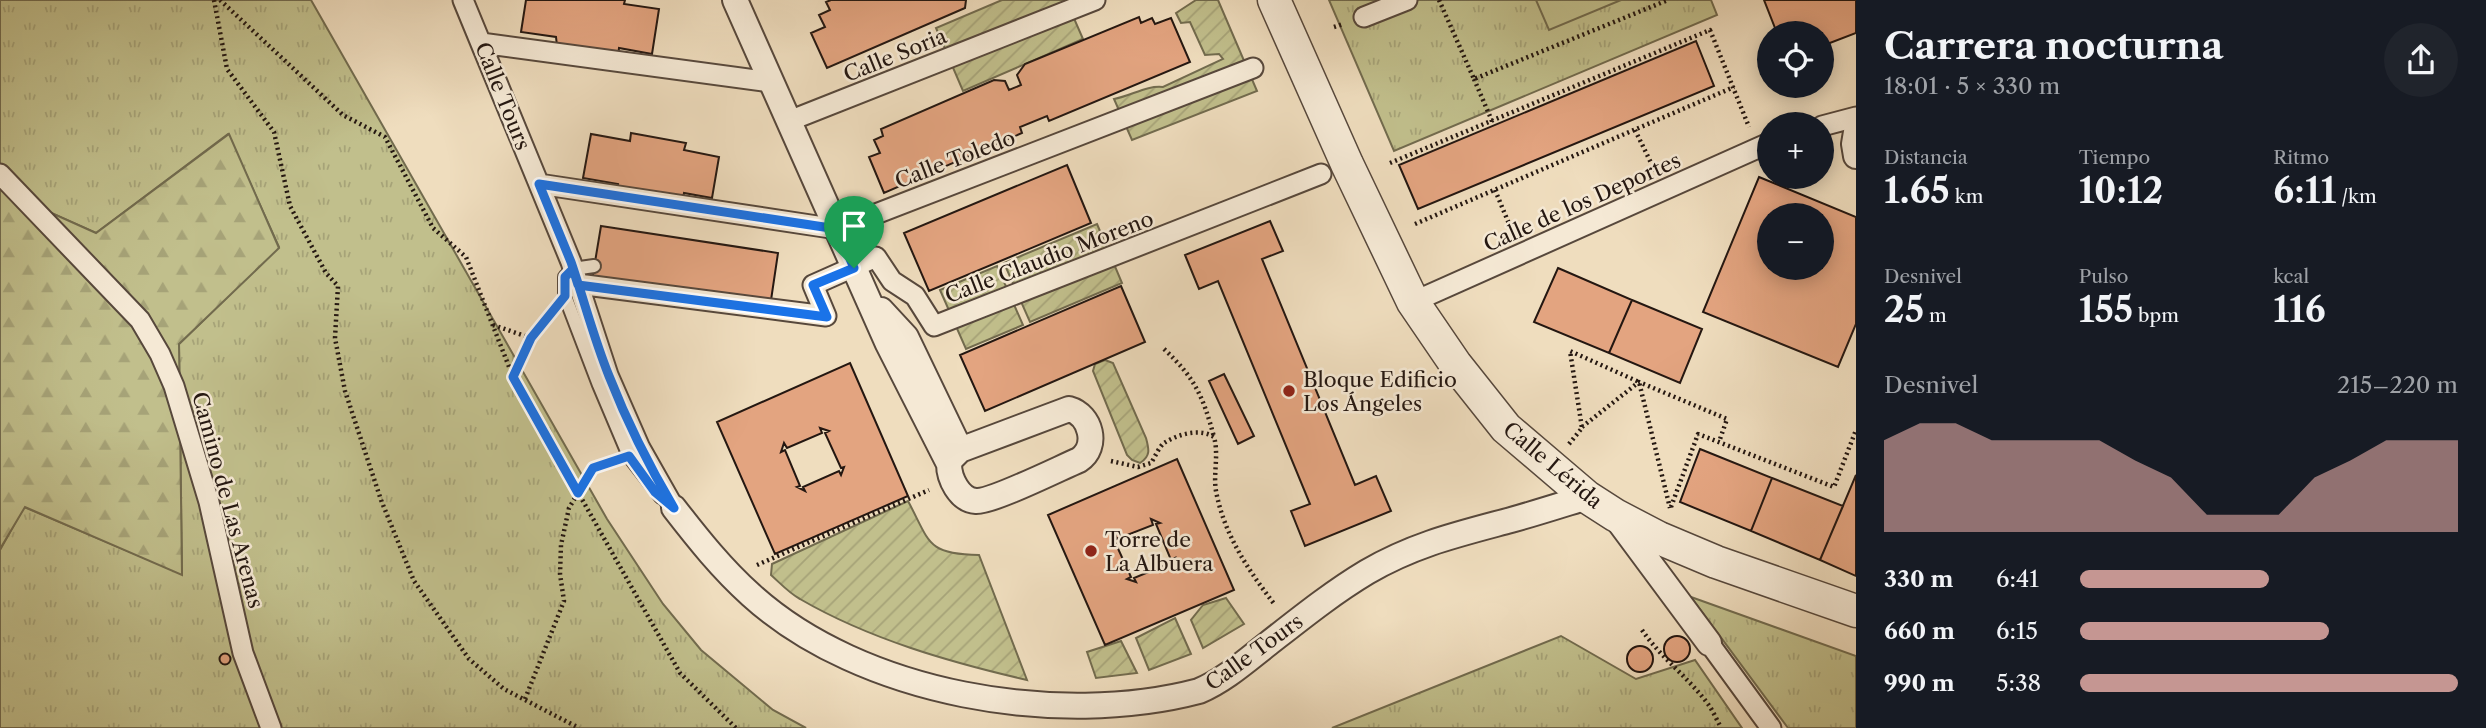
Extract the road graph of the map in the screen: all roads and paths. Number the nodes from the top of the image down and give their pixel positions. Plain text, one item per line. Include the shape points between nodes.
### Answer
1 (214, 0) edge
2 (220, 0) edge
3 (463, 0) edge
4 (735, 0) edge
5 (1095, 0) edge
6 (1274, 0) edge
7 (1408, 0) edge
8 (1439, 0) edge
9 (1668, 0) edge
10 (1364, 17) dead end
11 (481, 43) junction
12 (1252, 68) dead end
13 (1474, 79) junction
14 (771, 82) junction
15 (1734, 88) junction
16 (1856, 117) edge
17 (789, 121) junction
18 (1492, 121) junction
19 (1834, 123) edge
20 (1635, 130) junction
21 (1856, 132) edge
22 (1757, 134) edge
23 (1757, 149) edge
24 (1856, 156) edge
25 (1390, 163) dead end
26 (0, 174) edge
27 (1321, 174) dead end
28 (539, 184) junction
29 (1495, 190) junction
30 (1664, 191) junction
31 (1415, 224) dead end
32 (837, 229) junction
33 (1522, 255) junction
34 (594, 266) dead end
35 (854, 268) junction
36 (572, 283) junction
37 (1413, 302) junction
38 (493, 325) junction
39 (531, 338) junction
40 (1164, 349) dead end
41 (513, 377) junction
42 (1639, 382) junction
43 (1582, 428) junction
44 (1856, 430) edge
45 (1214, 437) junction
46 (1719, 442) junction
47 (1568, 445) dead end
48 (1086, 455) junction
49 (629, 456) junction
50 (954, 465) junction
51 (578, 493) junction
52 (1587, 497) junction
53 (674, 508) junction
54 (1615, 515) junction
55 (750, 568) dead end
56 (1856, 611) edge
57 (1291, 625) junction
58 (1642, 630) dead end
59 (1709, 643) joint
60 (525, 699) junction
61 (271, 728) edge
62 (579, 728) edge
63 (737, 728) edge
64 (1721, 728) edge
65 (1771, 728) edge

1 - 60 path via 227,69 274,132 290,206 326,273 338,285 335,338 345,391 414,581 469,659 504,690
2 - 38 path via 343,115 385,137 433,228 466,257
3 - 11 street, Calle Tours
4 - 14 street
5 - 17 street, Calle Soria
6 - 37 street, Calle Lérida
7 - 10 street
8 - 13 path
9 - 13 path
11 - 14 street
11 - 28 street, Calle Tours
12 - 32 street, Calle Toledo
13 - 18 path
14 - 17 street
15 - 18 path via 1710,30
15 - 20 path
15 - 22 path
16 - 19 street
17 - 32 street
18 - 25 path
20 - 29 path
20 - 30 path
21 - 24 street
23 - 30 street, Calle de los Deportes
26 - 61 street, Camino de Las Arenas via 140,320 160,354 209,502 243,653
27 - 35 street, Calle Claudio Moreno via 934,326 915,296 892,281 876,257
28 - 32 street, Calle Toledo
28 - 36 street, Calle Tours
29 - 31 path
29 - 33 path
30 - 33 street, Calle de los Deportes
32 - 35 street
33 - 37 street, Calle de los Deportes
34 - 36 lane
35 - 36 street, Calle Claudio Moreno via 813,285 827,317
35 - 50 street via 888,344
36 - 39 path
36 - 49 lane, Calle Tours
36 - 53 street, Calle Tours via 640,448
37 - 52 street, Calle Lérida via 1506,428
38 - 39 path
38 - 41 path
39 - 41 path
40 - 45 path via 1198,388
41 - 51 path
42 - 43 path
42 - 43 path via 1570,351
42 - 46 path via 1727,419
42 - 46 path via 1670,508 1698,433
43 - 47 path
44 - 46 path via 1834,487
45 - 48 path via 1200,432 1162,444 1152,463 1138,467
45 - 57 path via 1215,489 1225,524 1247,570
48 - 50 street via 979,502 961,494
48 - 50 street via 1091,441 1086,423 1069,409
49 - 51 path via 593,468
49 - 53 lane, Calle Tours via 655,492
50 - 55 path
51 - 60 path via 569,508 561,545 564,601
51 - 63 path via 680,673
52 - 54 street, Calle Lérida
52 - 57 street, Calle Tours via 1448,536 1396,557 1323,600
53 - 57 street, Calle Tours via 752,596 804,635 911,688 994,711 1080,718 1167,703 1217,681
54 - 56 street, Calle Lérida via 1716,562
54 - 59 street
58 - 64 path via 1656,651 1709,705
59 - 65 street
60 - 62 path

